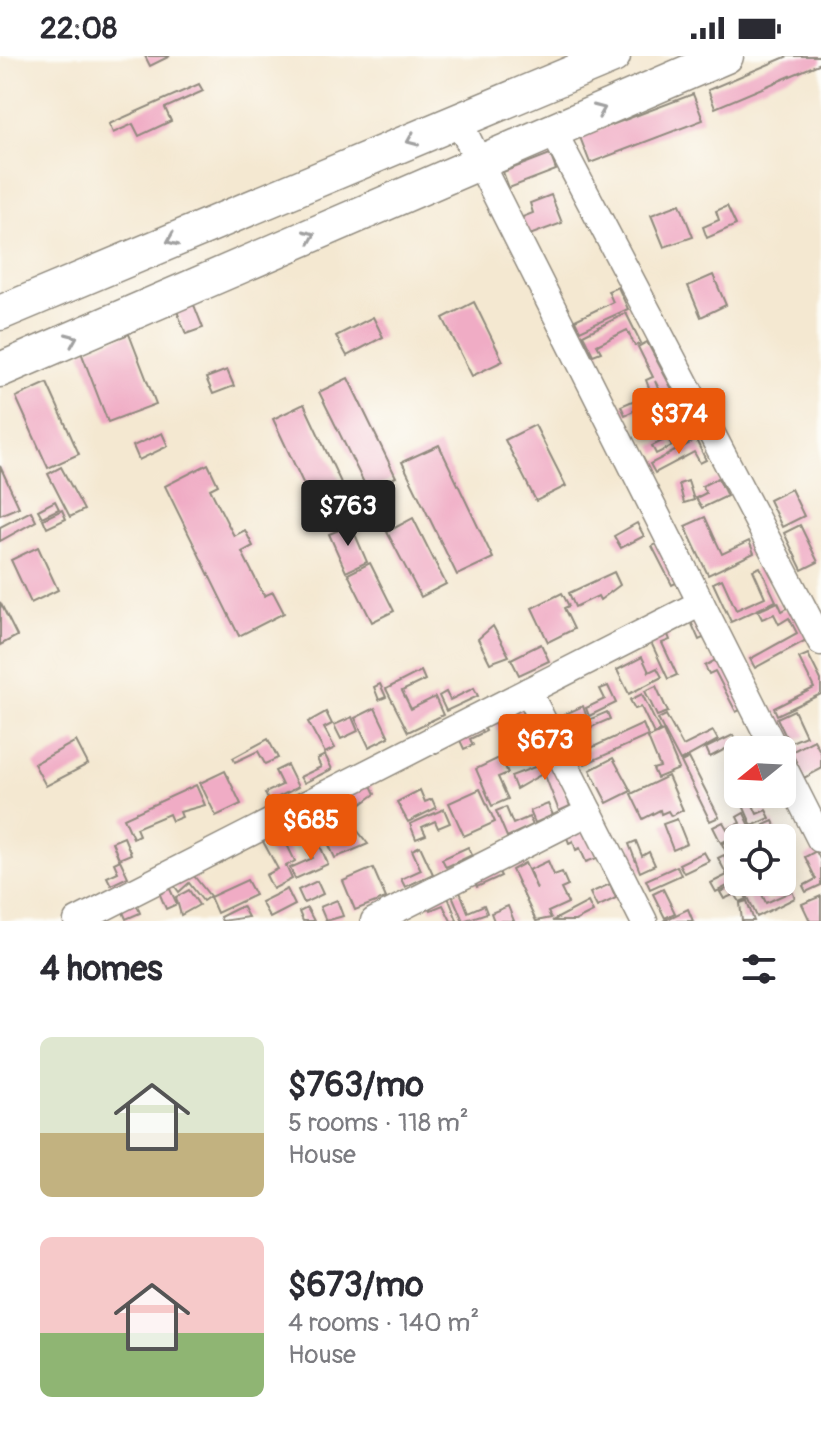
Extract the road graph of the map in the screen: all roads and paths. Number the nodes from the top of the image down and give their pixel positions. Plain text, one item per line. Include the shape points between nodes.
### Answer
1 (613, 56) edge
2 (726, 56) edge
3 (561, 66) edge
4 (458, 120) junction
5 (553, 131) junction
6 (478, 163) junction
7 (0, 313) edge
8 (0, 370) edge
9 (701, 603) junction
10 (821, 642) edge
11 (528, 691) junction
12 (768, 736) edge
13 (796, 792) edge
14 (589, 812) junction
15 (820, 839) edge
16 (77, 921) edge
17 (374, 921) edge
18 (644, 921) edge

1 - 3 main road
5 -> 2 main road
3 - 4 main road
4 - 6 street
4 -> 7 main road
5 - 6 main road
5 - 10 street
8 -> 6 main road
6 - 9 street
9 - 11 street
9 - 12 street
11 - 14 street
11 - 16 street
13 - 15 street
14 - 17 street
14 - 18 street

